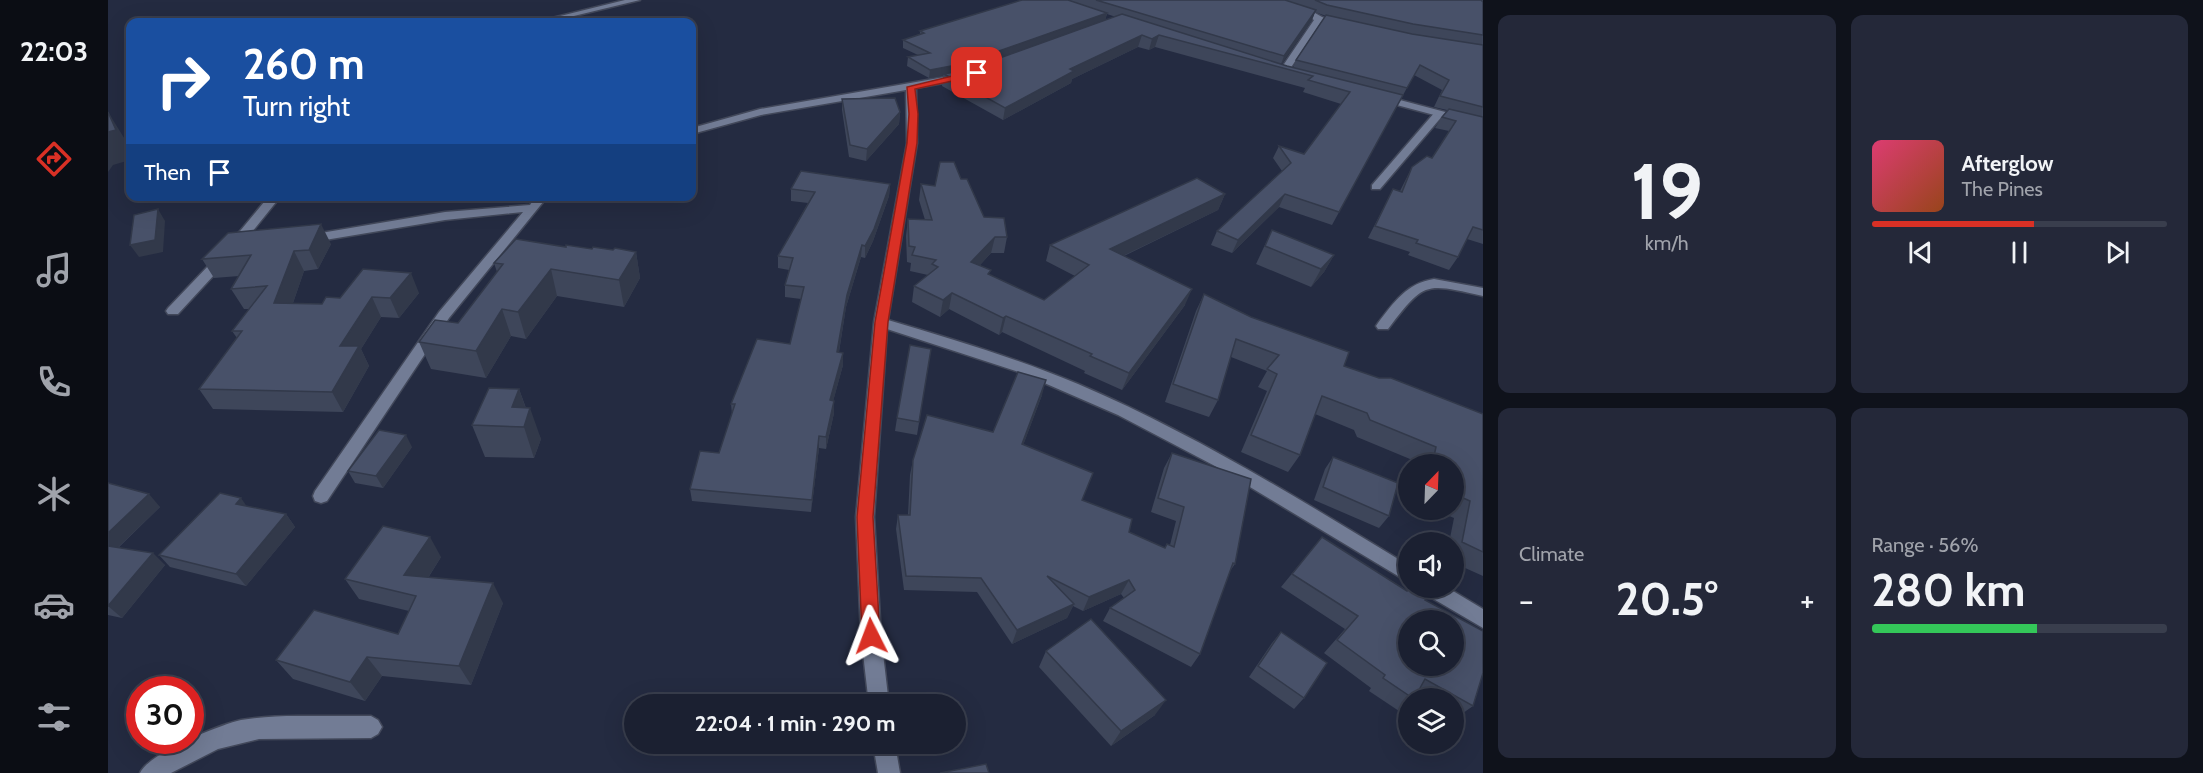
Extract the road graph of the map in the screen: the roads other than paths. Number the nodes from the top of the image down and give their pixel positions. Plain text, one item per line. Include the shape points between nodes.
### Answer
1 (636, 0) edge
2 (1263, 0) edge
3 (557, 18) edge
4 (1319, 19) junction
5 (1352, 27) edge
6 (1272, 69) edge
7 (1283, 73) junction
8 (973, 74) edge
9 (1294, 76) edge
10 (911, 87) junction
11 (1372, 96) edge
12 (1439, 114) junction
13 (1483, 125) edge
14 (696, 130) edge
15 (1376, 188) dead end
16 (272, 201) edge
17 (538, 201) edge
18 (532, 208) junction
19 (299, 241) edge
20 (235, 245) junction
21 (254, 245) edge
22 (1483, 292) edge
23 (173, 311) dead end
24 (881, 322) junction
25 (1383, 326) dead end
26 (321, 496) dead end
27 (1398, 567) edge
28 (1448, 598) edge
29 (1483, 619) edge
30 (878, 694) edge
31 (370, 727) dead end
32 (886, 754) edge
33 (151, 773) edge
34 (889, 773) edge

1 - 3 street
2 - 4 street
4 - 5 street
4 - 7 street
6 - 7 street
7 - 9 street
8 - 10 street
10 - 14 street via 760,112
10 - 24 street via 912,143
11 - 12 street
12 - 13 street
12 - 15 street
16 - 20 street
17 - 18 street
18 - 19 street via 445,216
18 - 26 street via 444,315
20 - 21 street
20 - 23 street
22 - 25 street via 1433,282 1419,285
24 - 27 street via 1024,368 1114,407 1197,450
24 - 30 street via 865,517
28 - 29 street
31 - 33 street via 280,727 228,735
32 - 34 street

